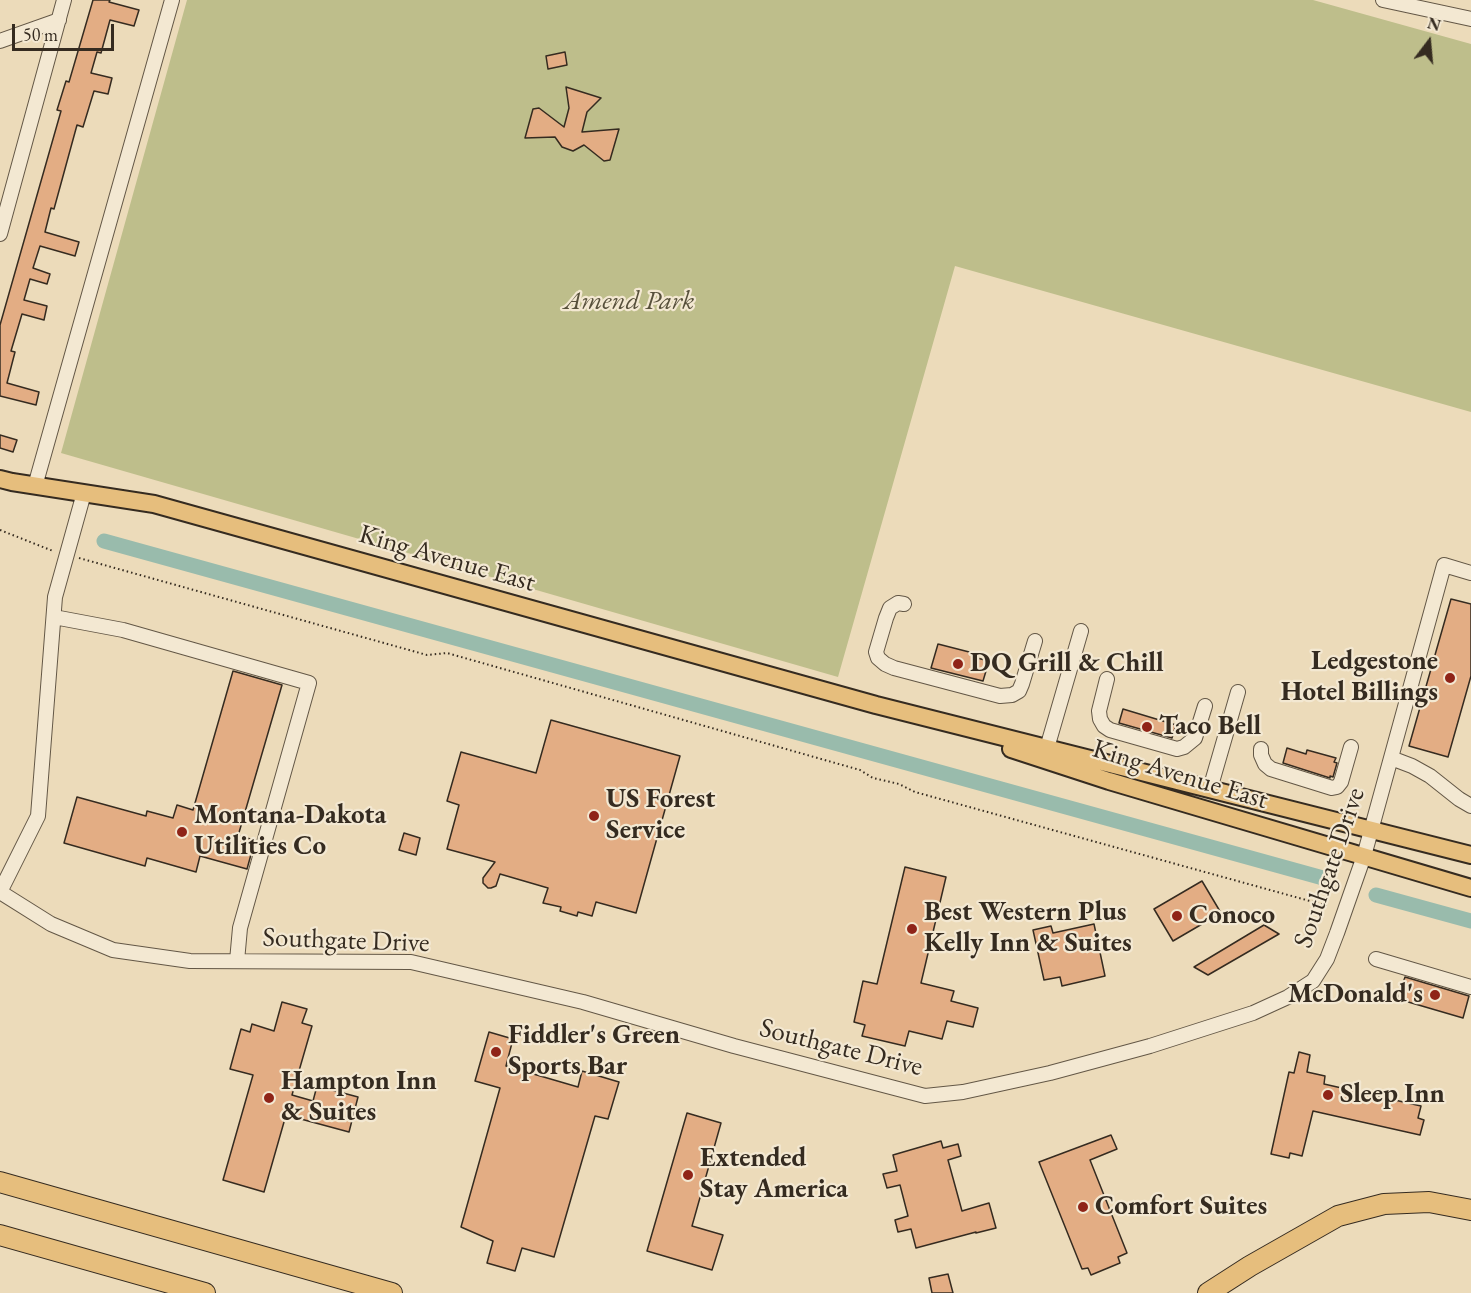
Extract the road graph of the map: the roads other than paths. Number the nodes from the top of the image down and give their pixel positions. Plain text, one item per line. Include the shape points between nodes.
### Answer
1 (64, 0) edge
2 (172, 0) edge
3 (1383, 0) edge
4 (1471, 19) edge
5 (59, 20) junction
6 (0, 41) edge
7 (0, 234) edge
8 (0, 479) edge
9 (35, 486) junction
10 (84, 493) junction
11 (1471, 573) edge
12 (904, 604) dead end
13 (54, 617) junction
14 (1081, 630) dead end
15 (1035, 641) dead end
16 (1107, 679) dead end
17 (1238, 692) dead end
18 (876, 705) junction
19 (1205, 706) dead end
20 (1351, 747) dead end
21 (1047, 748) junction
22 (1261, 749) dead end
23 (1391, 758) junction
24 (1210, 789) junction
25 (1471, 806) edge
26 (1371, 829) junction
27 (1471, 855) edge
28 (1364, 856) junction
29 (1471, 888) edge
30 (0, 892) edge
31 (1376, 959) dead end
32 (237, 961) junction
33 (1471, 987) edge
34 (0, 1182) edge
35 (1471, 1210) edge
36 (0, 1235) edge
37 (205, 1293) edge
38 (392, 1293) edge
39 (1208, 1293) edge

1 - 5 street
2 - 9 street
3 - 4 street
5 - 6 street
5 - 7 street
8 - 9 main road, King Avenue East
9 - 10 main road, King Avenue East
10 - 13 street via 55,597
10 - 18 main road, King Avenue East via 154,504
11 - 23 street, Southgate Drive via 1444,565
12 - 15 street via 890,608 876,652 878,658 894,668 1000,696 1012,695 1022,684
13 - 30 street via 38,816
13 - 32 street via 123,630 309,683 240,928
14 - 21 street
16 - 19 street via 1099,711 1104,726 1177,749 1195,738
17 - 24 street
18 - 21 main road, King Avenue East
18 - 28 main road, King Avenue East via 1109,782
20 - 22 street via 1341,782 1332,788 1271,769 1265,764
21 - 24 main road, King Avenue East
23 - 25 street via 1430,776
23 - 26 street, Southgate Drive
24 - 26 main road, King Avenue East
26 - 27 main road, King Avenue East
26 - 28 street, Southgate Drive
28 - 29 main road, King Avenue East
28 - 32 street, Southgate Drive via 1327,959 1313,981 1288,997 1253,1013 1143,1048 944,1094 915,1093 583,1002 411,962
30 - 32 street, Southgate Drive via 51,924 113,950 190,961
31 - 33 street
34 - 38 highway
35 - 39 highway via 1428,1203 1384,1204 1338,1216
36 - 37 highway

